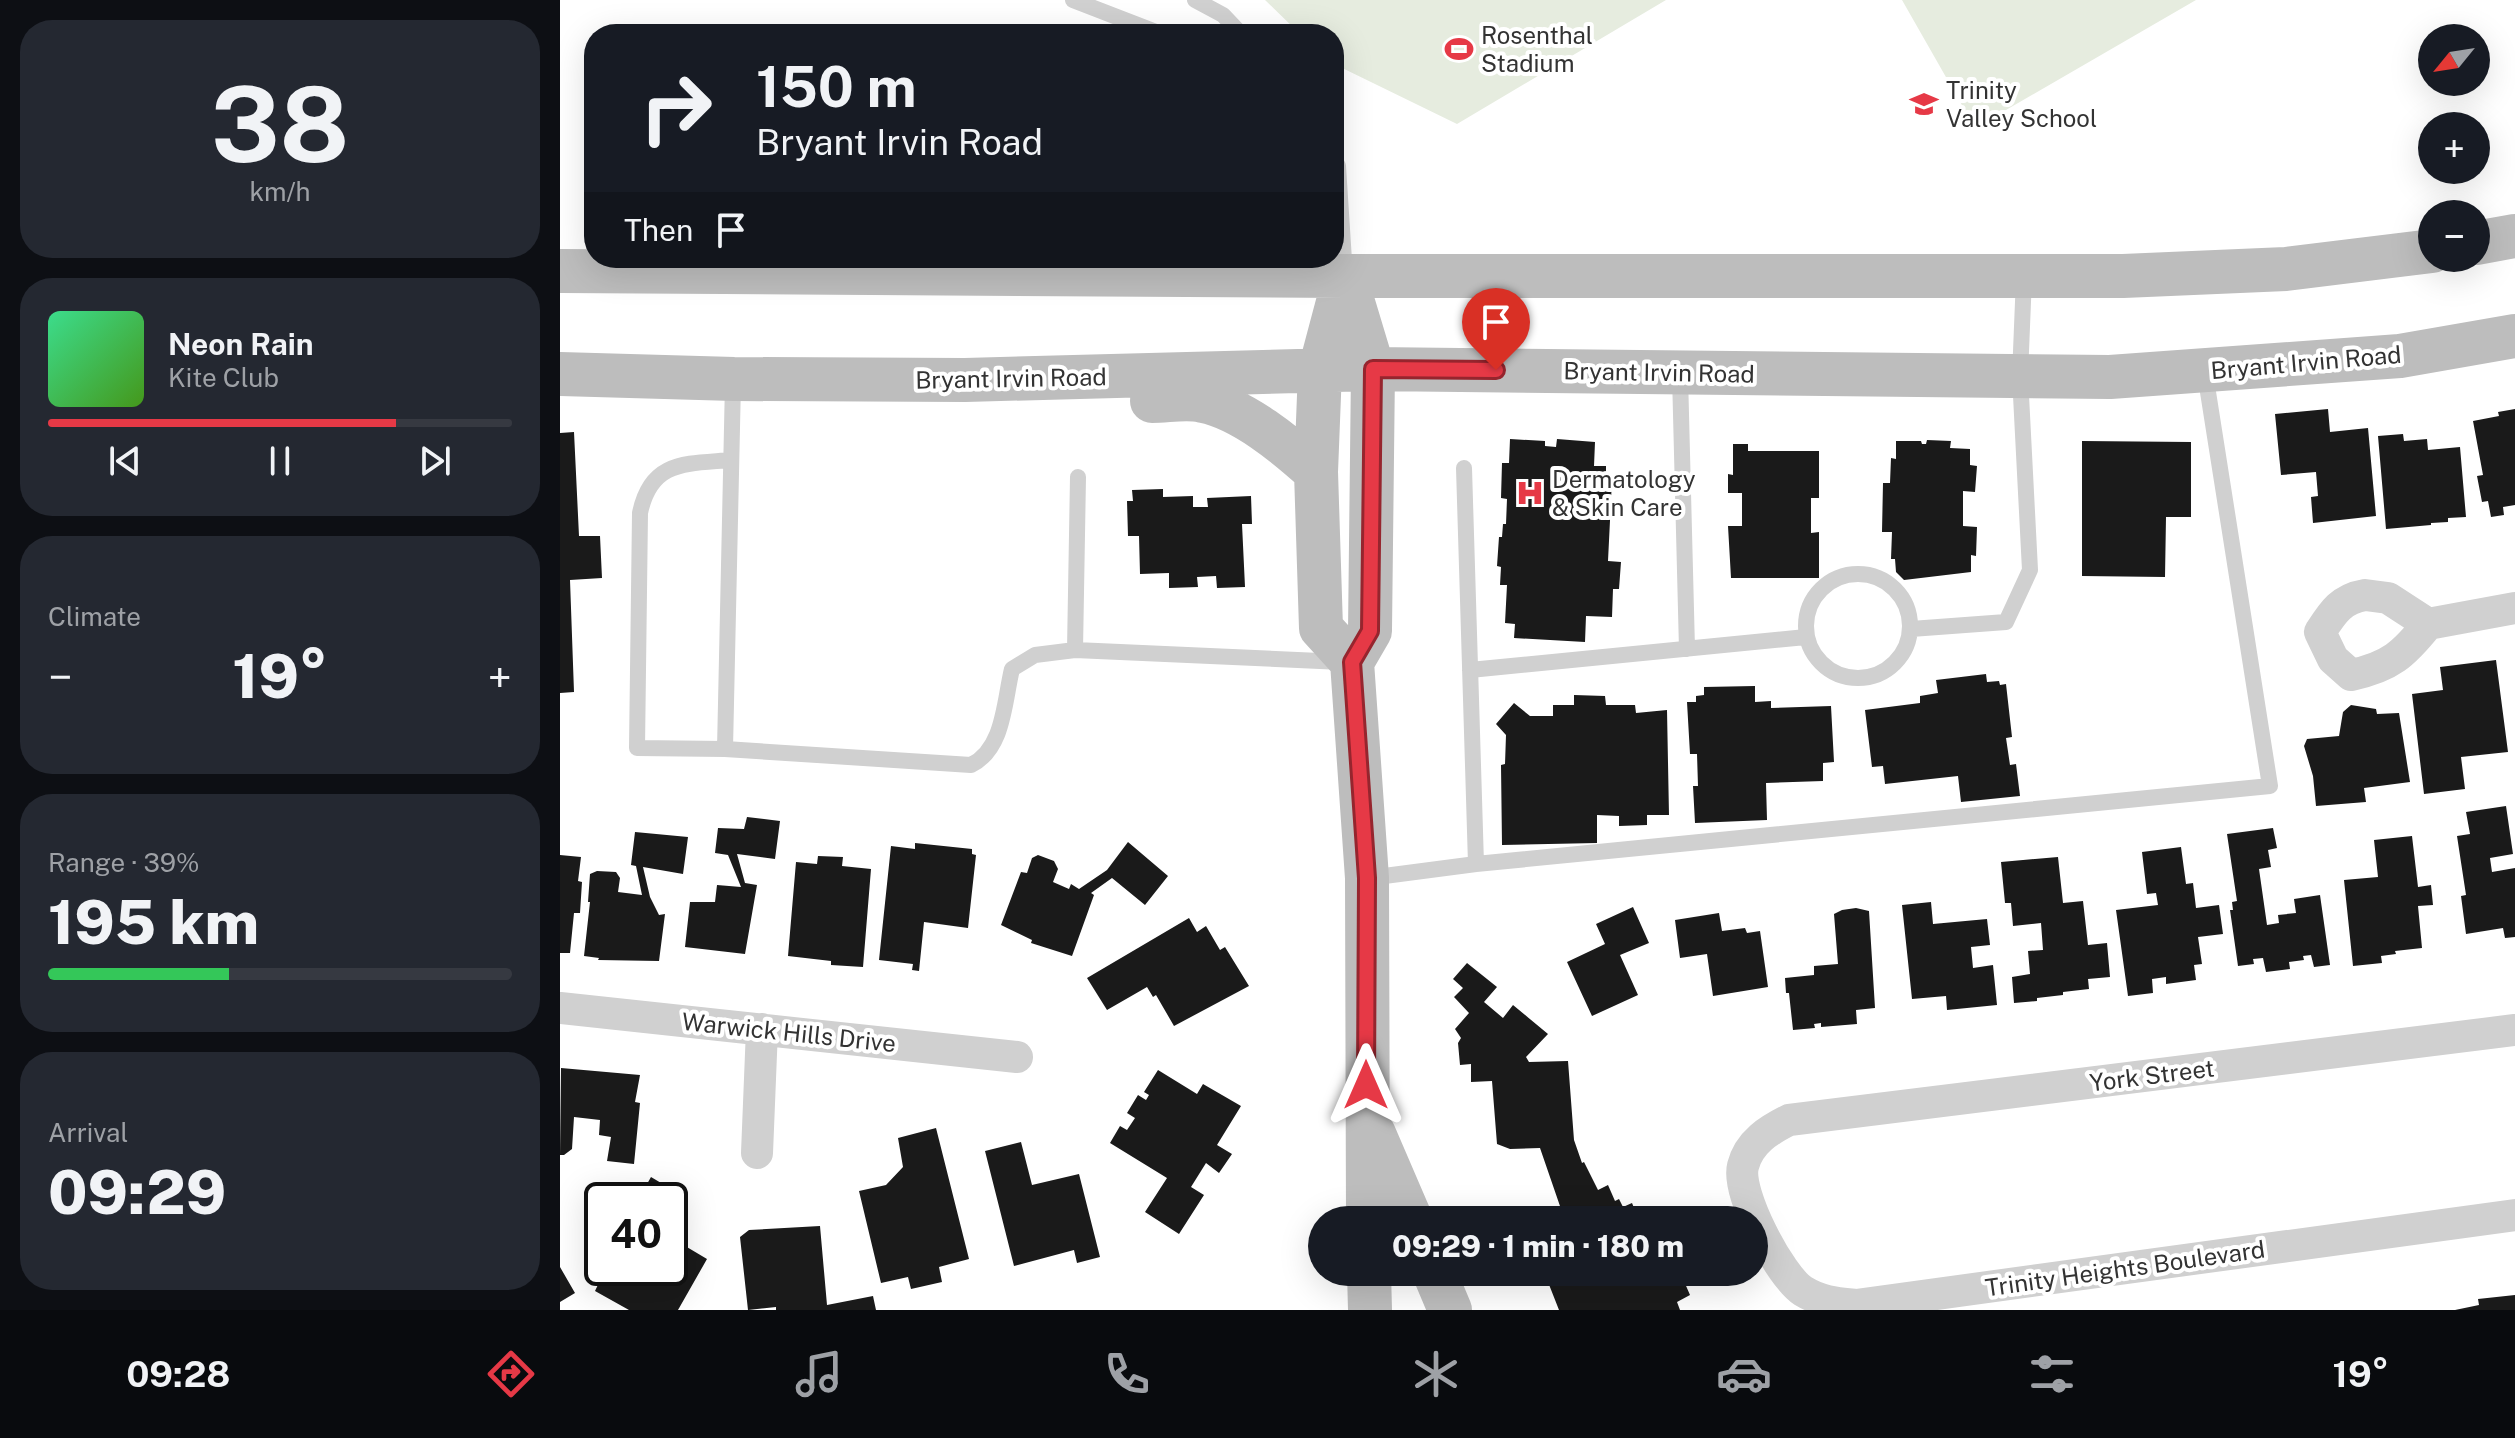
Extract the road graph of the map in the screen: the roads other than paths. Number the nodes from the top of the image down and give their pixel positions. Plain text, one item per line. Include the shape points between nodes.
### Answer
1 (1073, 0) edge
2 (1195, 0) edge
3 (1135, 24) edge
4 (1232, 24) edge
5 (2515, 236) edge
6 (2490, 240) edge
7 (2418, 253) edge
8 (1344, 260) edge
9 (560, 271) edge
10 (2024, 275) junction
11 (1345, 276) junction
12 (2515, 336) edge
13 (1373, 369) junction
14 (1320, 370) junction
15 (2205, 370) junction
16 (1680, 372) junction
17 (560, 374) edge
18 (2020, 376) junction
19 (734, 379) junction
20 (965, 380) junction
21 (731, 460) junction
22 (1464, 468) dead end
23 (1316, 472) junction
24 (1078, 477) dead end
25 (2515, 608) edge
26 (2428, 624) dead end
27 (1911, 629) junction
28 (1806, 637) junction
29 (1687, 649) junction
30 (1075, 650) junction
31 (1352, 662) junction
32 (1470, 670) junction
33 (725, 749) junction
34 (1476, 864) junction
35 (1367, 878) junction
36 (560, 1008) edge
37 (762, 1029) junction
38 (2515, 1030) edge
39 (1017, 1057) dead end
40 (1366, 1115) junction
41 (1789, 1120) joint
42 (757, 1153) dead end
43 (1368, 1206) edge
44 (1405, 1206) edge
45 (2515, 1215) edge
46 (1369, 1286) edge
47 (1440, 1286) edge
48 (1370, 1310) edge
49 (1450, 1310) edge

1 - 3 lane
2 - 4 lane
5 - 6 main road
7 - 10 main road via 2286,269
8 - 11 lane
9 - 11 main road
10 - 11 main road
10 - 18 lane
11 - 13 main road
11 - 14 main road
12 - 15 main road, Bryant Irvin Road via 2400,356
13 - 14 main road, Bryant Irvin Road
13 - 16 main road, Bryant Irvin Road
13 - 31 main road via 1370,631
14 - 20 main road, Bryant Irvin Road
14 - 23 main road
15 - 18 main road, Bryant Irvin Road
15 - 34 lane via 2270,786
16 - 18 main road, Bryant Irvin Road
16 - 29 lane
17 - 19 main road, Bryant Irvin Road
18 - 27 lane via 2030,570 2006,622
19 - 20 main road, Bryant Irvin Road
19 - 21 lane
20 - 23 main road via 1031,401 1203,400 1279,439
21 - 33 lane
21 - 33 lane via 662,472 645,491 640,513 637,748
22 - 32 lane
23 - 31 main road via 1321,628
24 - 30 lane
25 - 26 street
27 - 28 lane via 1905,650 1882,673 1859,679 1833,672 1818,661
27 - 28 lane via 1908,608 1884,579 1859,572 1834,577 1811,600
28 - 29 lane
29 - 32 lane
30 - 31 lane
30 - 33 lane via 1035,655 1012,669 995,744 971,765
31 - 35 main road
32 - 34 lane
34 - 35 lane
35 - 40 main road
36 - 37 street, Warwick Hills Drive
37 - 39 street, Warwick Hills Drive
37 - 42 street
38 - 41 street, York Street
40 - 43 main road
40 - 44 main road
41 - 45 street, Trinity Heights Boulevard via 1750,1148 1742,1168 1745,1196 1776,1258 1799,1288 1824,1302 1856,1305
46 - 48 main road
47 - 49 main road

